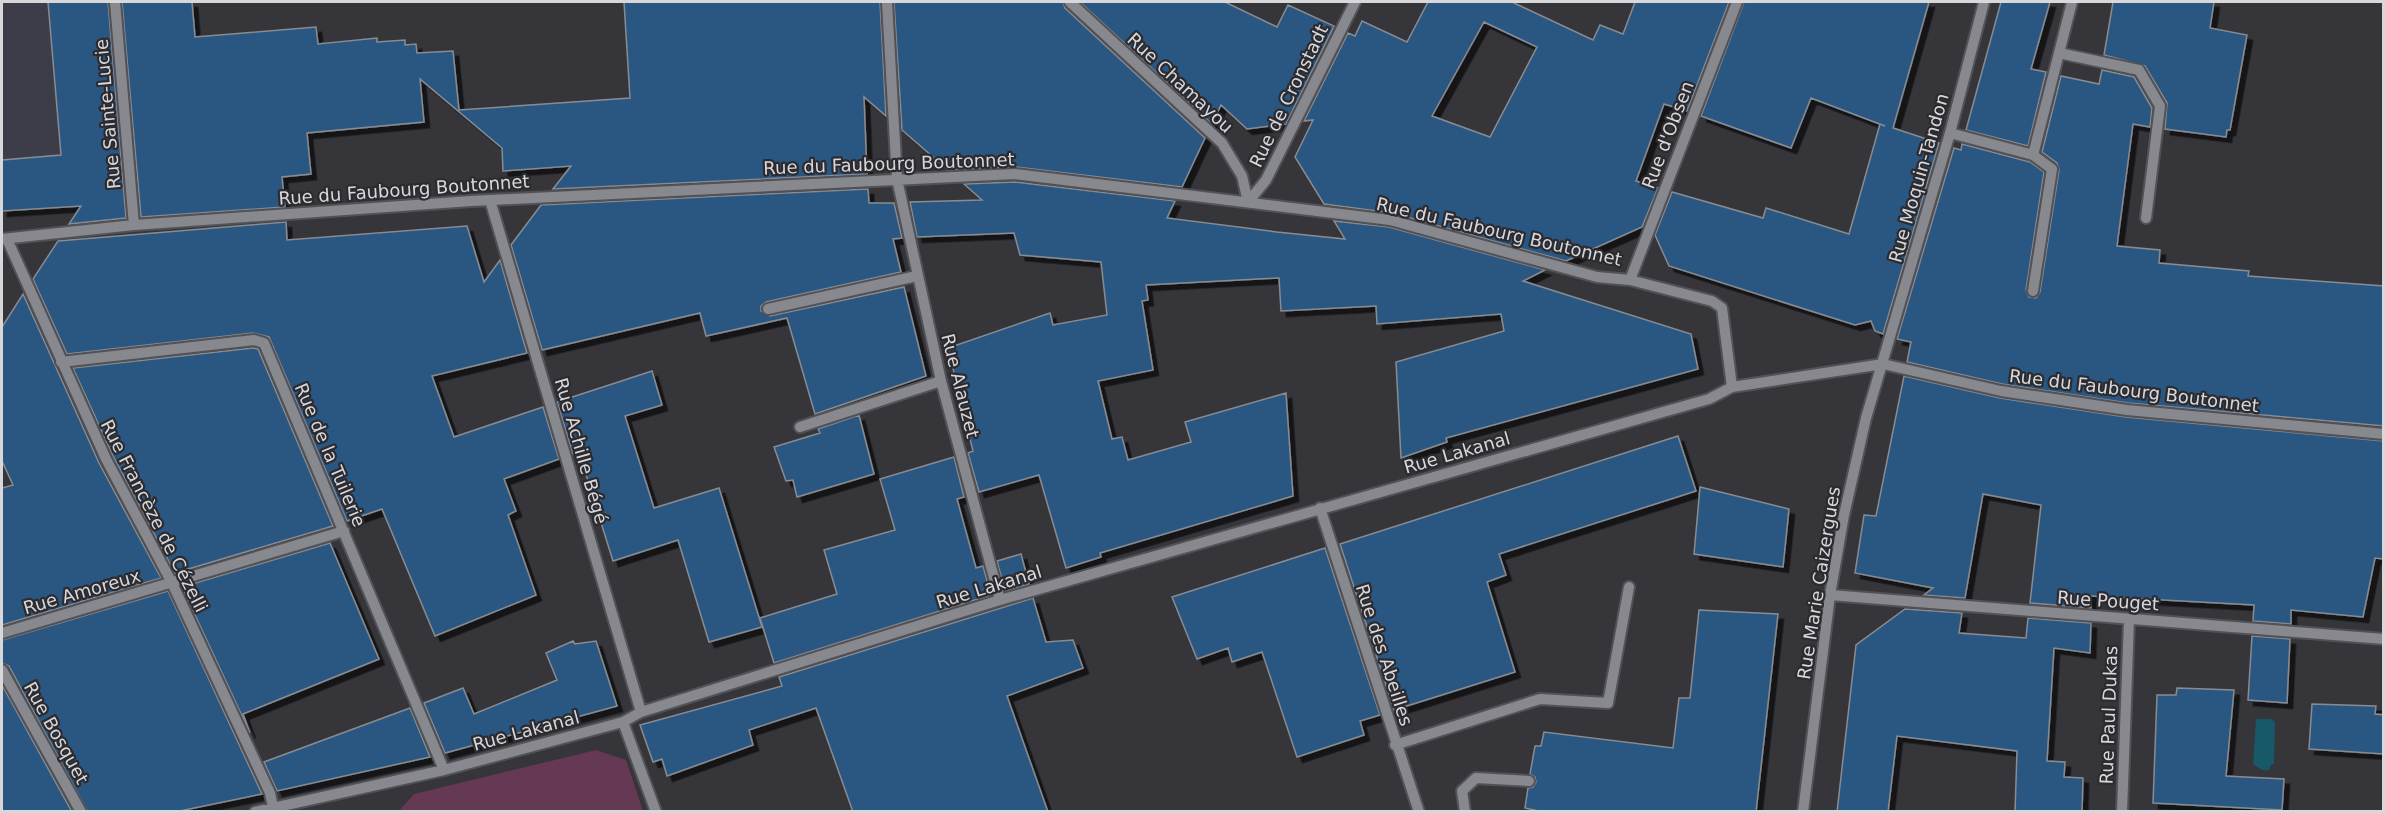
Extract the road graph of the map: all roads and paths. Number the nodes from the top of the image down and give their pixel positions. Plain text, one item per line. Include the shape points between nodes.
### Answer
1 (115, 2) edge
2 (887, 2) edge
3 (1070, 2) edge
4 (1354, 2) edge
5 (1737, 2) edge
6 (1984, 2) edge
7 (2072, 2) edge
8 (2059, 53) junction
9 (1950, 133) junction
10 (2033, 155) junction
11 (897, 179) junction
12 (490, 200) junction
13 (1248, 202) junction
14 (2146, 218) dead end
15 (134, 225) junction
16 (4, 239) edge
17 (917, 276) junction
18 (1630, 280) junction
19 (2033, 291) dead end
20 (768, 309) dead end
21 (60, 362) junction
22 (1883, 364) junction
23 (941, 381) junction
24 (1732, 387) junction
25 (800, 427) dead end
26 (2384, 434) edge
27 (1320, 508) junction
28 (344, 531) junction
29 (172, 583) junction
30 (1629, 587) dead end
31 (1830, 595) junction
32 (1000, 600) junction
33 (2129, 620) junction
34 (2, 633) edge
35 (2384, 639) edge
36 (2, 670) edge
37 (641, 712) junction
38 (623, 722) junction
39 (1395, 745) junction
40 (444, 770) junction
41 (1529, 781) dead end
42 (273, 807) junction
43 (81, 812) edge
44 (255, 812) edge
45 (656, 812) edge
46 (1419, 812) edge
47 (1465, 812) edge
48 (1803, 812) edge
49 (2122, 812) edge

1 - 15 street, Rue Sainte-Lucie
2 - 11 street, Rue Alauzet
3 - 13 street, Rue Chamayou via 1222,143 1242,176
4 - 13 street, Rue de Cronstadt via 1266,180
5 - 18 street, Rue d'Obsen
6 - 9 street, Rue Moquin-Tandon
7 - 8 street
8 - 10 street
8 - 14 street via 2139,70 2160,106
9 - 10 street
9 - 22 street, Rue Moquin-Tandon
10 - 19 street via 2052,169
11 - 12 street, Rue du Faubourg Boutonnet
11 - 13 street, Rue du Faubourg Boutonnet via 1015,174
11 - 17 street, Rue Alauzet
12 - 15 street, Rue du Faubourg Boutonnet
12 - 37 street, Rue Achille Bégé
13 - 18 street, Rue du Faubourg Boutonnet via 1390,220 1597,277
15 - 16 street, Rue du Faubourg Boutonnet
16 - 21 street, Rue Francèze de Cézelli
17 - 20 street
17 - 23 street, Rue Alauzet
18 - 24 street, Rue du Faubourg Boutonnet via 1712,301 1722,308
21 - 28 street, Rue de la Tuilerie via 254,340 264,343
21 - 29 street, Rue Francèze de Cézelli
22 - 24 street, Rue Lakanal
22 - 26 street, Rue du Faubourg Boutonnet via 2001,391 2127,410
22 - 31 street, Rue Marie Caizergues via 1866,417
23 - 25 street
23 - 32 street, Rue Alauzet
24 - 27 street, Rue Lakanal via 1709,399
27 - 32 street, Rue Lakanal
27 - 39 street, Rue des Abeilles
28 - 29 street, Rue Amoreux
28 - 40 street, Rue de la Tuilerie
29 - 34 street, Rue Amoreux
29 - 42 street, Rue Francèze de Cézelli via 270,793
30 - 39 street via 1608,703 1540,699
31 - 33 street, Rue Pouget
31 - 48 street, Rue Marie Caizergues
32 - 37 street, Rue Lakanal
33 - 35 street, Rue Pouget
33 - 49 street, Rue Paul Dukas
36 - 43 street, Rue Bosquet
37 - 38 street, Rue Lakanal
38 - 40 street, Rue Lakanal
38 - 45 street
39 - 46 street, Rue des Abeilles
40 - 42 street, Rue Lakanal
41 - 47 street via 1476,778 1462,792
42 - 44 street, Rue Lakanal

